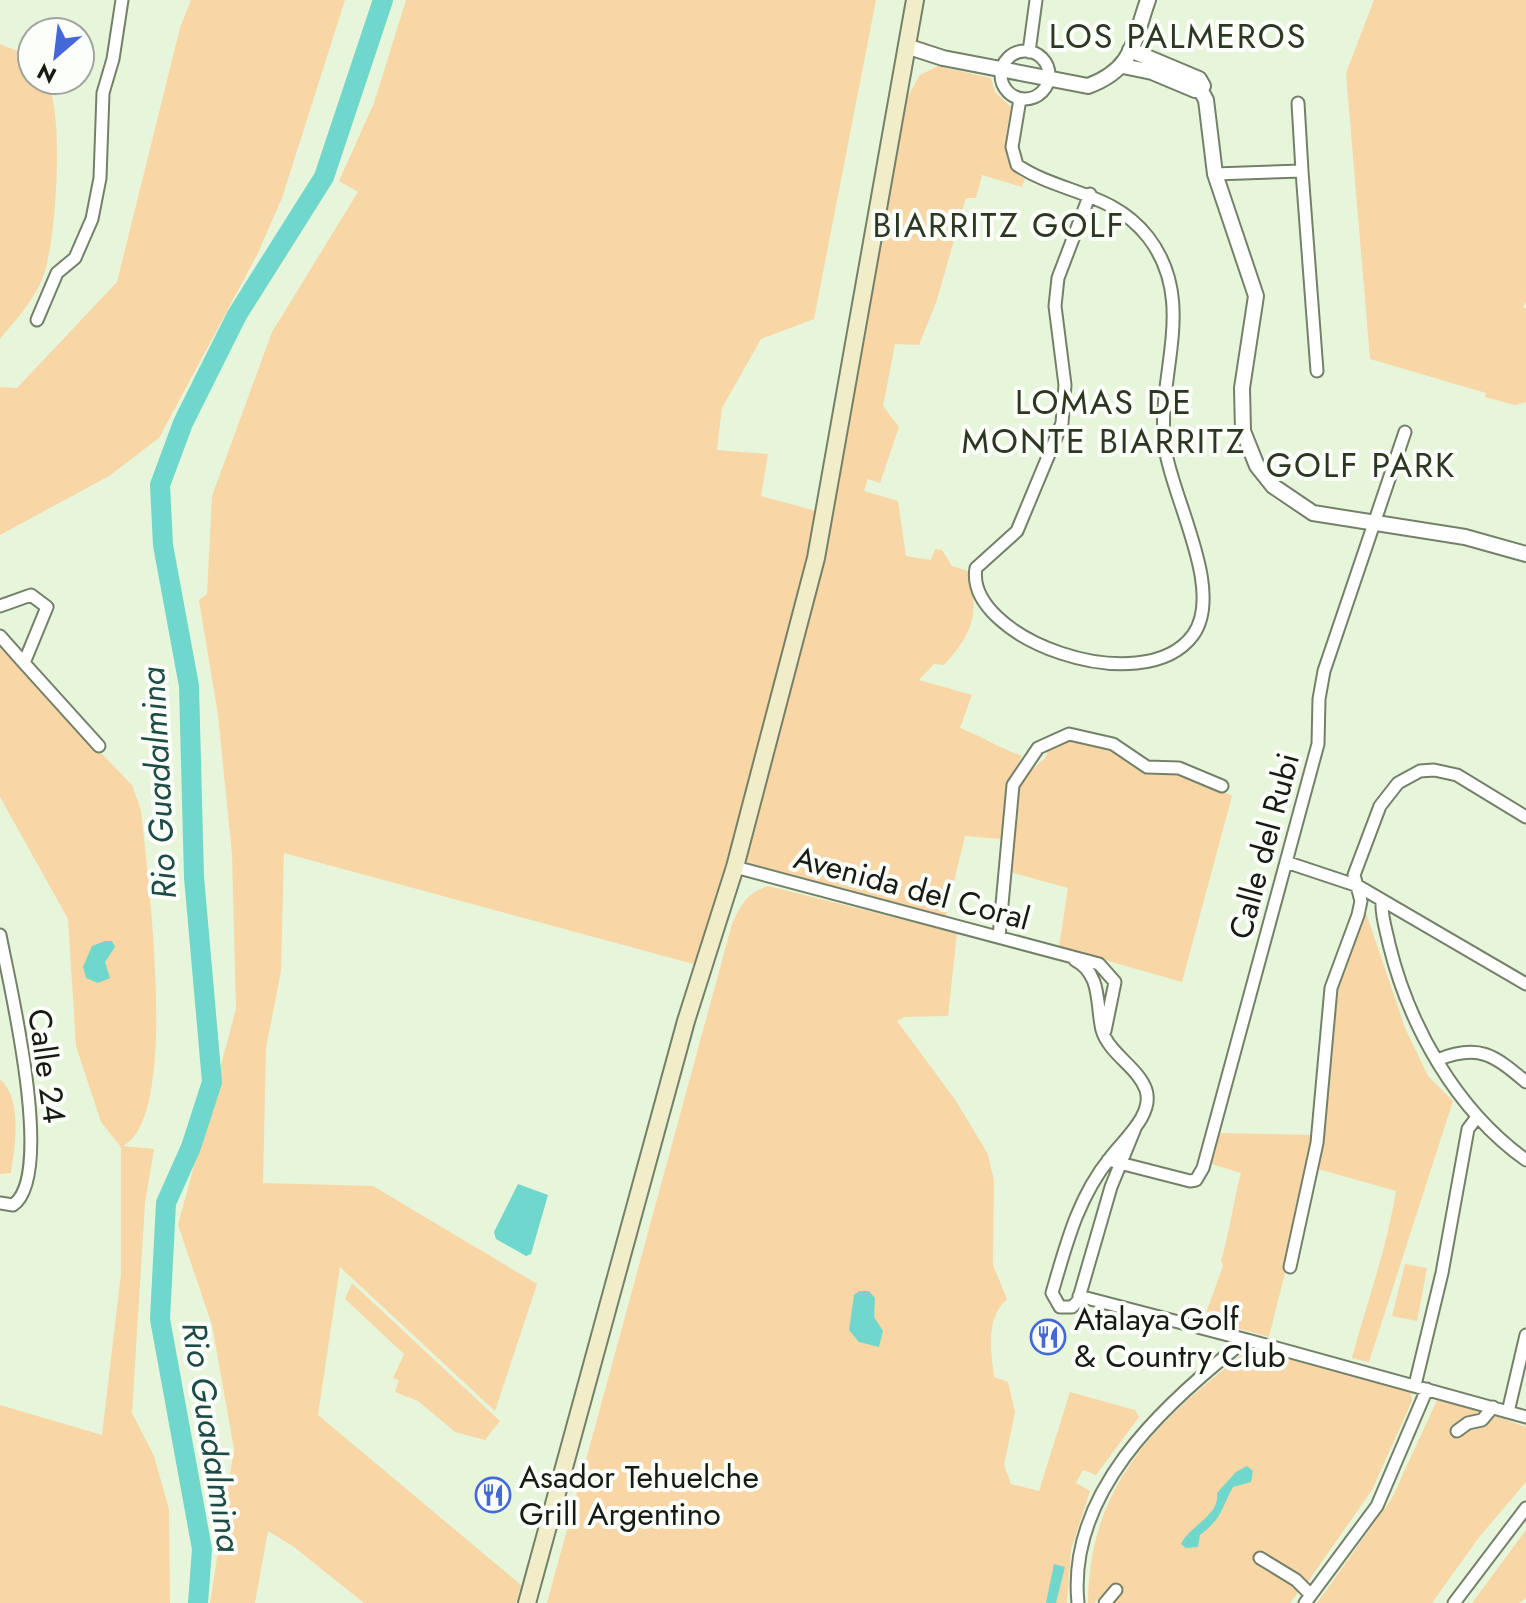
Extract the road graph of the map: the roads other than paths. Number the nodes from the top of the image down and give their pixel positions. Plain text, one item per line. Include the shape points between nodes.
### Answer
1 (122, 0) edge
2 (915, 0) edge
3 (1036, 0) edge
4 (1148, 0) edge
5 (1130, 50) junction
6 (905, 52) junction
7 (1029, 52) junction
8 (1123, 66) junction
9 (993, 69) junction
10 (1049, 80) junction
11 (1200, 89) junction
12 (1020, 99) junction
13 (1298, 103) dead end
14 (1302, 171) junction
15 (1215, 174) junction
16 (1090, 194) junction
17 (37, 320) dead end
18 (1317, 371) dead end
19 (1405, 432) dead end
20 (1374, 524) junction
21 (1526, 554) edge
22 (0, 606) edge
23 (0, 636) edge
24 (24, 663) junction
25 (99, 746) dead end
26 (1222, 786) dead end
27 (1526, 817) edge
28 (1286, 862) junction
29 (735, 867) junction
30 (1358, 886) junction
31 (1382, 901) junction
32 (0, 935) edge
33 (999, 937) junction
34 (1075, 960) junction
35 (1526, 984) edge
36 (1104, 1036) junction
37 (1437, 1060) junction
38 (1526, 1082) edge
39 (1477, 1117) junction
40 (1136, 1126) junction
41 (1108, 1160) junction
42 (1526, 1160) edge
43 (1121, 1164) junction
44 (0, 1203) edge
45 (1290, 1267) dead end
46 (1079, 1296) junction
47 (1526, 1335) edge
48 (1251, 1341) junction
49 (1415, 1385) junction
50 (1427, 1389) junction
51 (1493, 1407) junction
52 (1508, 1412) junction
53 (1526, 1417) edge
54 (1457, 1431) dead end
55 (1526, 1508) edge
56 (1260, 1558) dead end
57 (1116, 1590) dead end
58 (1308, 1599) edge
59 (527, 1603) edge
60 (1078, 1603) edge
61 (1105, 1603) edge
62 (1454, 1603) edge

1 - 17 street via 101,107 100,178 92,219 75,258 57,273
2 - 6 main road
3 - 7 street
4 - 5 street
5 - 8 street
5 - 11 street via 1201,79
6 - 9 street
6 - 29 main road via 816,558
7 - 9 street via 1014,53
7 - 10 street via 1047,65
8 - 10 street via 1088,86
8 - 11 street
9 - 10 street
9 - 12 street via 1007,92
10 - 12 street via 1035,98
11 - 15 street
12 - 16 street via 1012,147 1017,165
13 - 14 street
14 - 15 street
14 - 18 street
15 - 20 street via 1256,296 1242,388 1243,431 1257,466 1273,486 1313,513
16 - 16 street via 1058,278 1055,306 1065,385 1062,423 1027,514 1017,531 976,568 975,577 991,611 1029,639 1106,664 1131,666 1153,662 1181,646 1198,624 1204,595 1165,449 1163,423 1175,322 1171,289 1148,237
19 - 20 street, Calle del Rubi
20 - 21 street via 1465,537
20 - 28 street, Calle del Rubi via 1324,671 1318,744
22 - 24 street via 31,595 47,607
23 - 24 street
24 - 25 street
26 - 33 street via 1179,768 1147,767 1113,744 1069,734 1038,748 1013,785
27 - 30 street via 1457,775 1420,771 1398,783 1380,806 1354,875
28 - 30 street
28 - 43 street, Calle del Rubi via 1203,1168 1196,1180
29 - 33 street, Avenida del Coral
29 - 59 main road via 686,1021
30 - 31 street
30 - 45 street via 1358,915 1331,988 1313,1170
31 - 35 street
31 - 37 street via 1407,1004
32 - 44 street, Calle 24 via 30,1104 31,1146 18,1202
33 - 34 street, Avenida del Coral
34 - 36 street via 1085,965 1097,985
34 - 36 street, Avenida del Coral via 1099,964 1115,982
36 - 40 street via 1147,1091
37 - 38 street via 1474,1050 1494,1057
37 - 39 street
39 - 42 street
39 - 49 street via 1468,1129
40 - 41 street
40 - 43 street
41 - 43 street
41 - 46 street via 1074,1219 1052,1293 1064,1309 1076,1304
43 - 46 street
46 - 48 street
47 - 52 street
48 - 49 street
48 - 60 street via 1238,1346 1170,1404 1118,1466 1087,1530
49 - 50 street
50 - 51 street
50 - 58 street via 1377,1506
51 - 52 street
51 - 54 street via 1482,1420
52 - 53 street
55 - 62 street
56 - 58 street via 1296,1580
57 - 61 street

